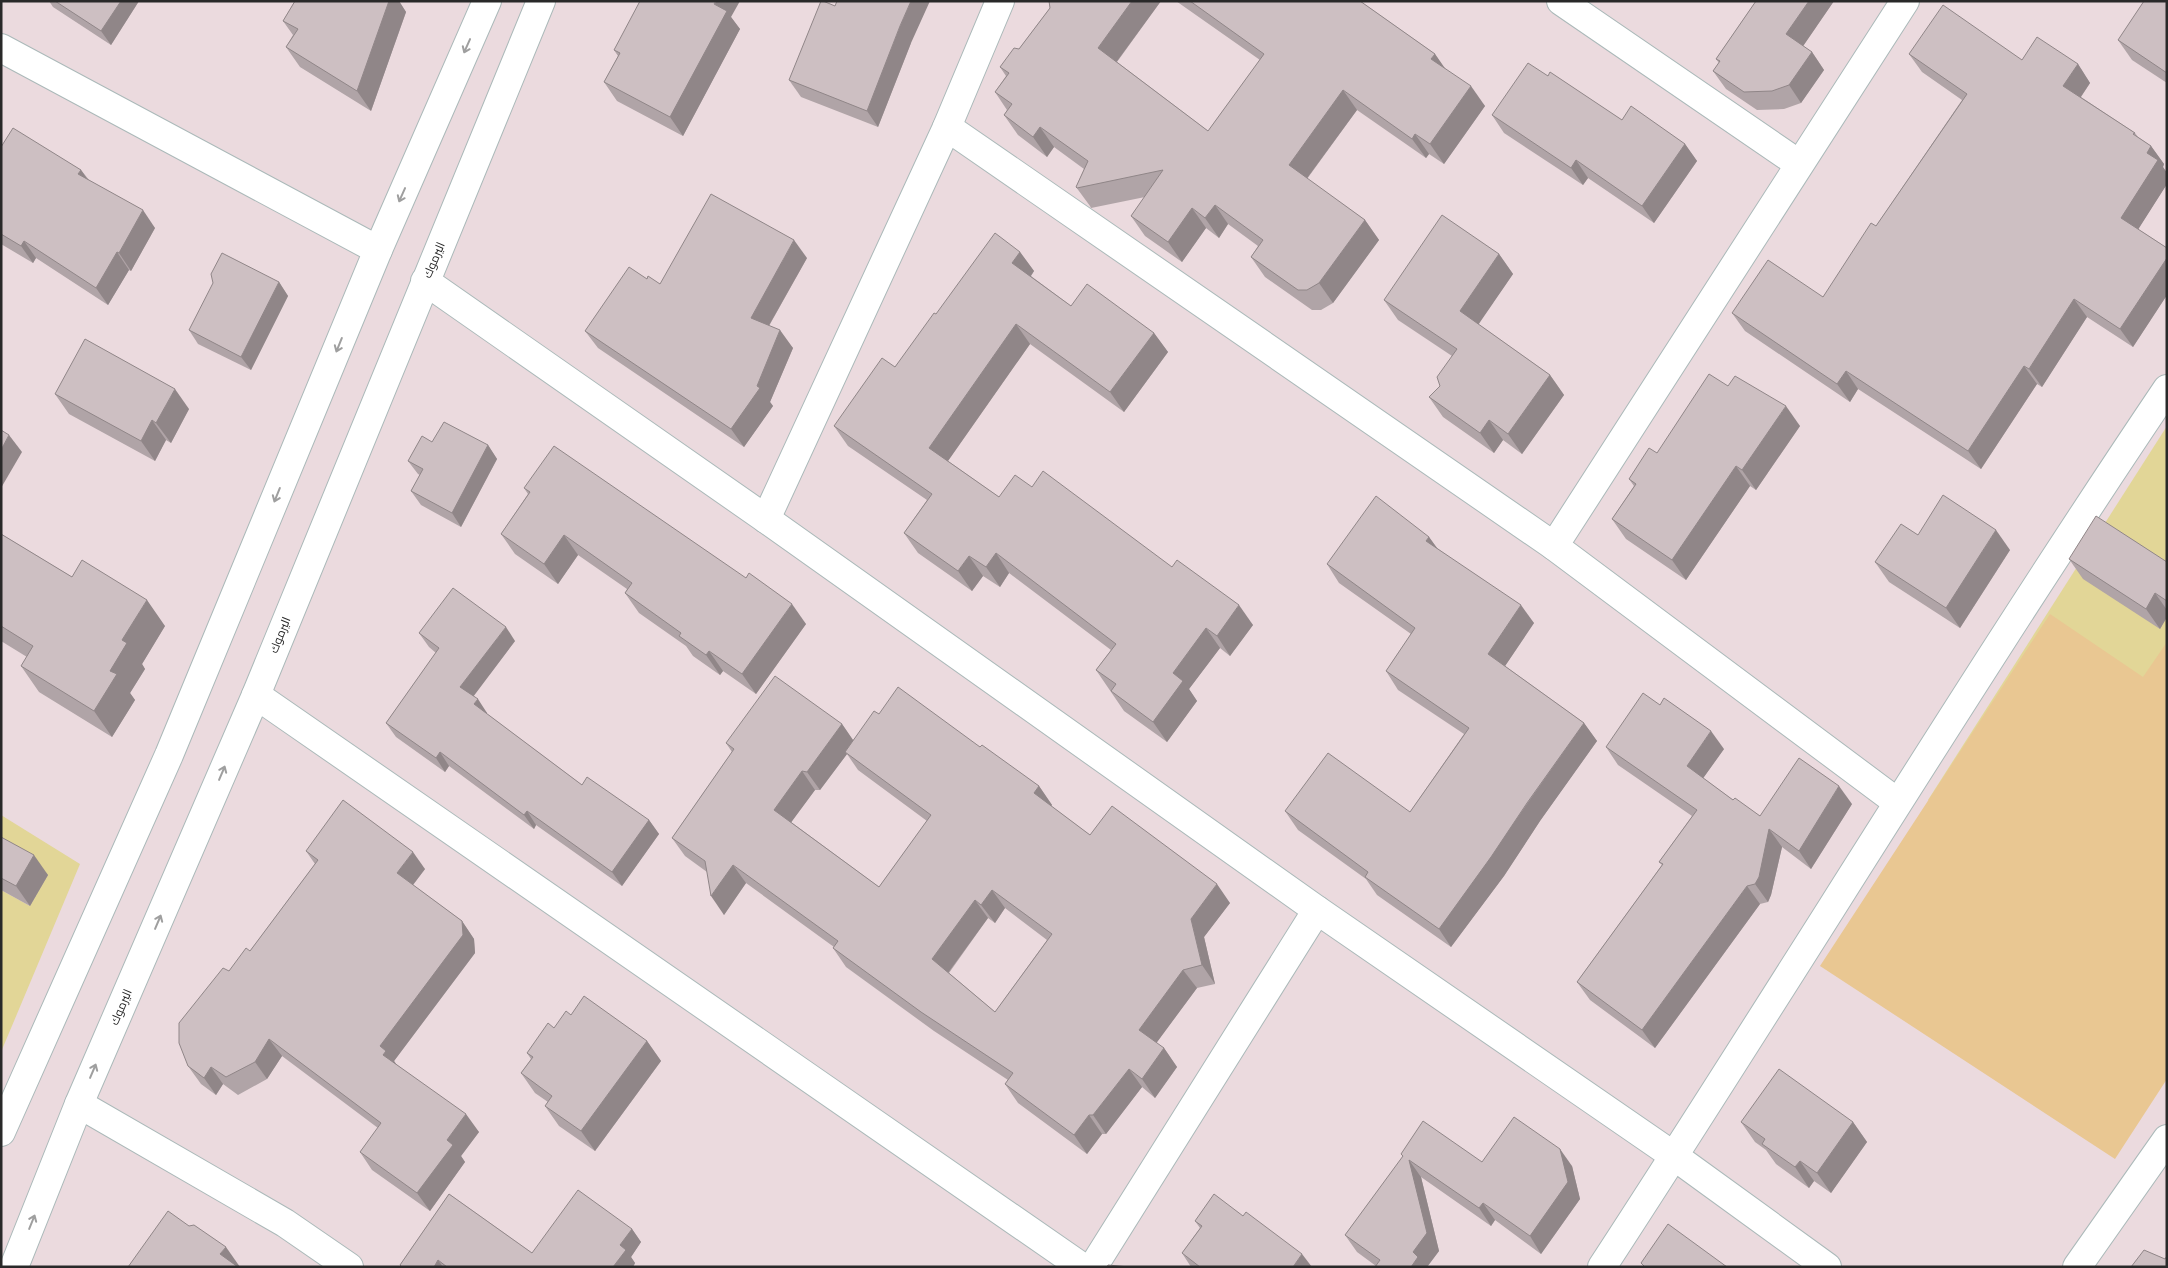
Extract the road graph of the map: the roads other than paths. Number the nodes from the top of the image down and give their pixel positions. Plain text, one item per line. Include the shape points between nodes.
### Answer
1 (487, 1) edge
2 (541, 1) edge
3 (1000, 1) edge
4 (1561, 1) edge
5 (1905, 1) edge
6 (1, 48) edge
7 (947, 127) junction
8 (1799, 164) junction
9 (378, 250) junction
10 (425, 281) junction
11 (2167, 390) edge
12 (766, 519) junction
13 (1554, 546) junction
14 (256, 695) junction
15 (1897, 802) junction
16 (1318, 910) junction
17 (79, 1104) junction
18 (1, 1132) edge
19 (2167, 1139) edge
20 (1674, 1156) junction
21 (14, 1267) edge
22 (350, 1267) edge
23 (1082, 1267) edge
24 (1093, 1267) edge
25 (1602, 1267) edge
26 (1827, 1267) edge
27 (2077, 1267) edge

1 -> 9 street
2 - 10 street, اليرموك
3 - 7 street
4 - 8 street
5 - 8 street
6 - 9 street
7 - 12 street
7 - 13 street
8 - 13 street
9 -> 18 street via 169,755
10 - 12 street
10 - 14 street, اليرموك
11 - 15 street
12 - 16 street
13 - 15 street
17 -> 14 street, اليرموك
14 - 23 street
15 - 20 street
16 - 20 street
16 - 24 street
21 -> 17 street, اليرموك
17 - 22 street via 285,1223
19 - 27 street
20 - 25 street
20 - 26 street

